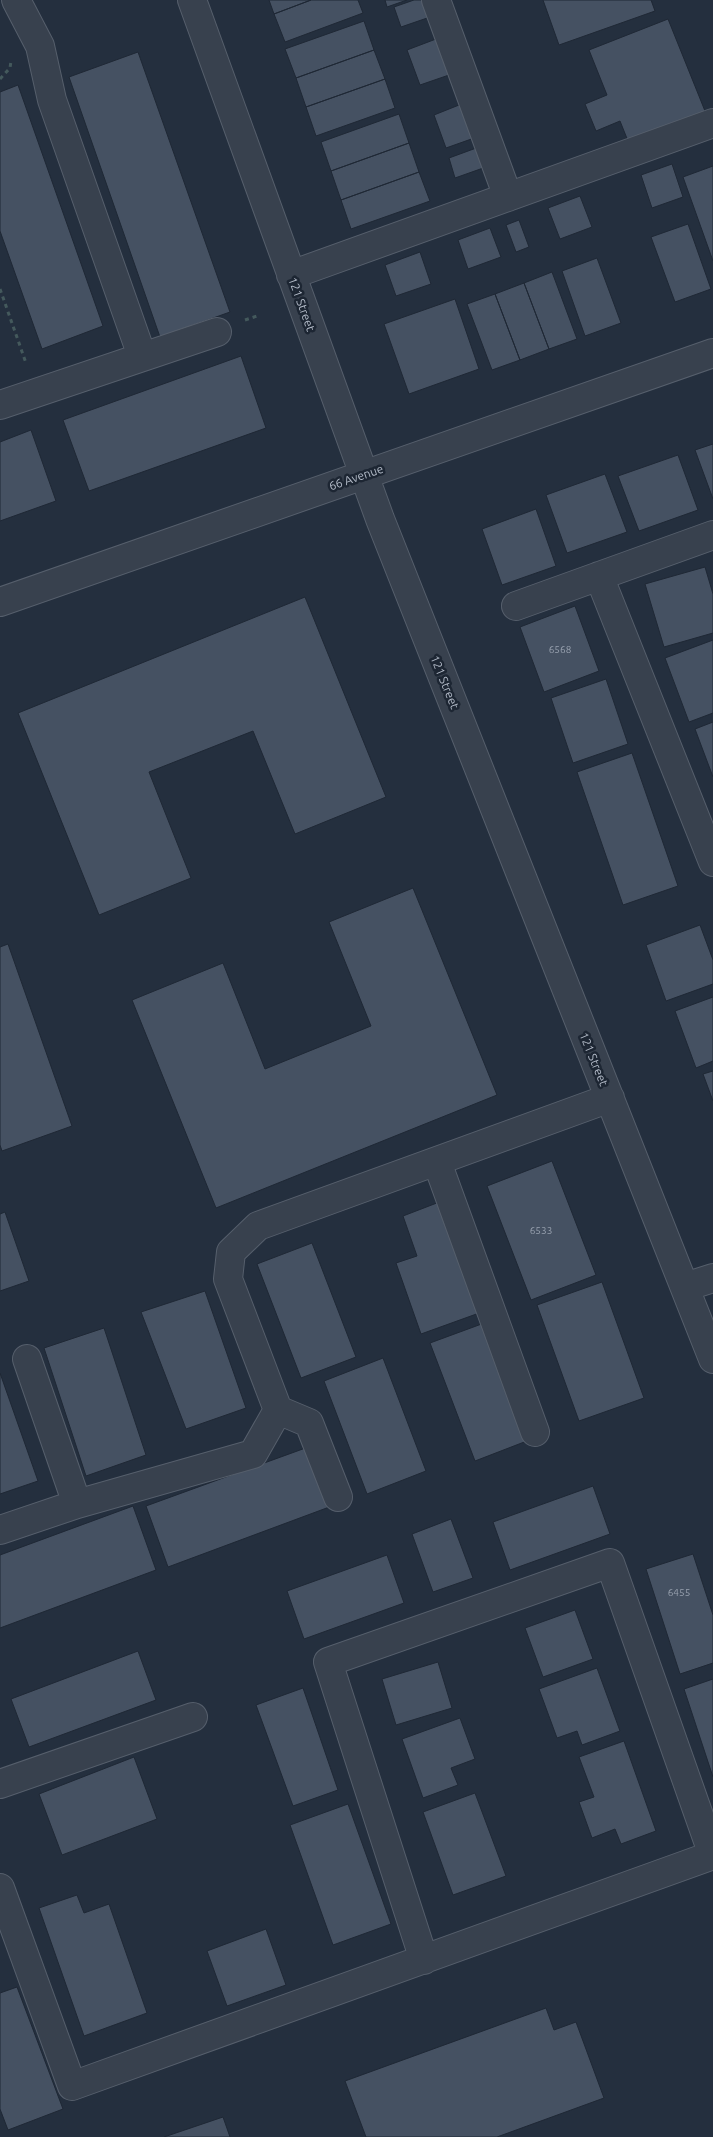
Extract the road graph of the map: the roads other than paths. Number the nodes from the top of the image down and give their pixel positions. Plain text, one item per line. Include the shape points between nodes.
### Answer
1 (16, 0) edge
2 (192, 0) edge
3 (436, 0) edge
4 (713, 123) edge
5 (508, 197) junction
6 (291, 275) junction
7 (217, 332) dead end
8 (713, 353) edge
9 (142, 356) junction
10 (0, 405) edge
11 (364, 475) junction
12 (713, 535) edge
13 (599, 576) junction
14 (0, 602) edge
15 (516, 606) dead end
16 (713, 862) edge
17 (610, 1098) junction
18 (437, 1162) junction
19 (713, 1278) edge
20 (685, 1287) junction
21 (27, 1359) dead end
22 (713, 1359) edge
23 (278, 1410) junction
24 (535, 1432) dead end
25 (338, 1497) dead end
26 (77, 1504) junction
27 (0, 1530) edge
28 (193, 1717) dead end
29 (0, 1784) edge
30 (0, 1888) edge
31 (424, 1960) junction

1 - 9 street via 40,46 52,100
2 - 6 street, 121 Street
3 - 5 street
4 - 5 street
5 - 6 street
6 - 11 street, 121 Street
7 - 9 street
8 - 11 street, 66 Avenue
9 - 10 street
11 - 14 street, 66 Avenue
11 - 17 street, 121 Street
12 - 13 street
13 - 15 street
13 - 16 street
17 - 18 street
17 - 20 street, 121 Street
18 - 23 street via 258,1226 231,1252 228,1279
18 - 24 street
19 - 20 street
20 - 22 street, 121 Street
21 - 26 street
23 - 25 street via 309,1423
23 - 26 street via 253,1454
26 - 27 street
28 - 29 street
30 - 31 street via 72,2086
31 - 31 street via 713,1855 610,1563 328,1662

